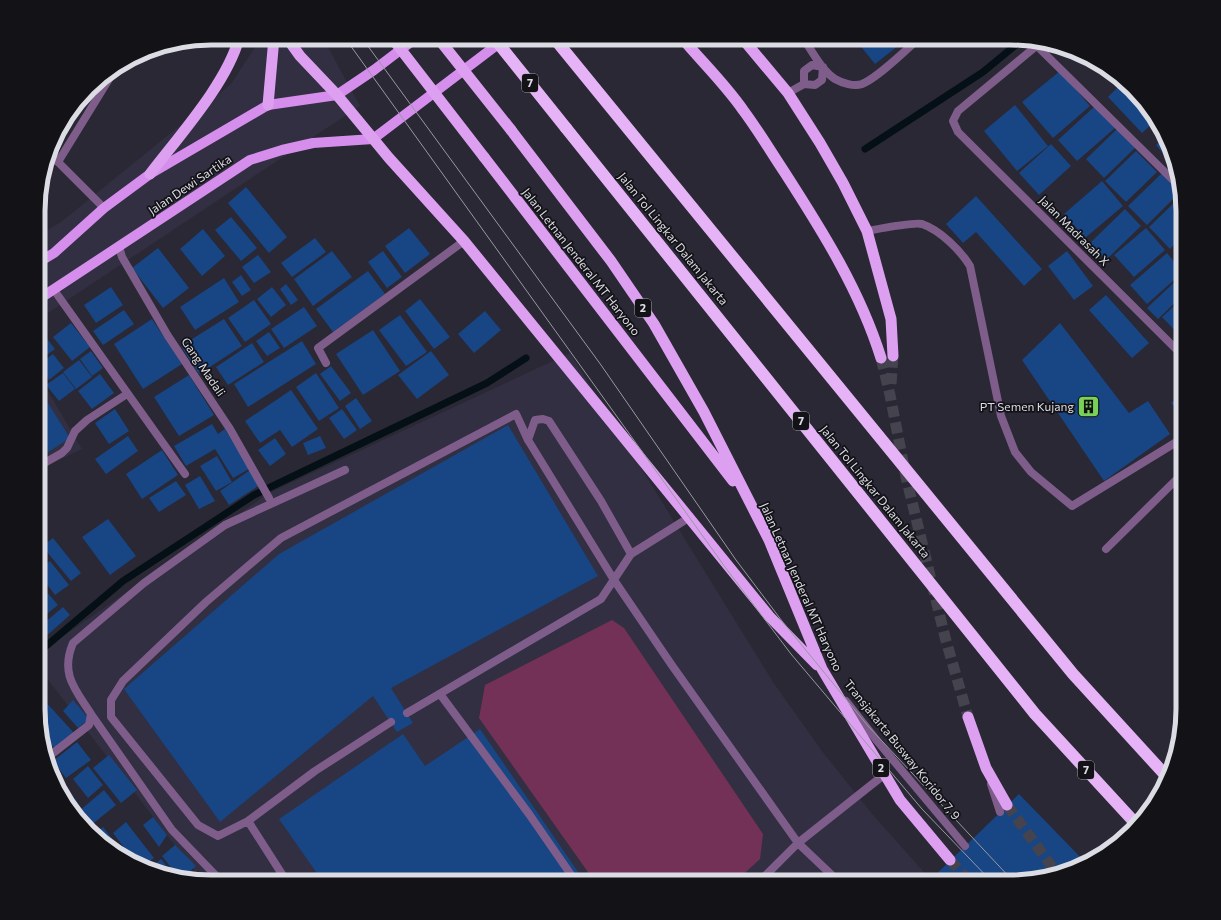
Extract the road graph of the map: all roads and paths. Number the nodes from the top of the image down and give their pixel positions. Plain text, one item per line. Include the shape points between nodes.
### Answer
1 (237, 45) edge
2 (273, 45) edge
3 (292, 45) edge
4 (397, 45) edge
5 (407, 45) edge
6 (444, 45) edge
7 (497, 45) edge
8 (500, 45) edge
9 (560, 45) edge
10 (688, 45) edge
11 (748, 45) edge
12 (808, 45) edge
13 (911, 45) edge
14 (1036, 47) edge
15 (1043, 48) edge
16 (823, 67) junction
17 (108, 81) edge
18 (804, 84) junction
19 (788, 93) junction
20 (337, 95) junction
21 (268, 105) junction
22 (373, 139) junction
23 (54, 159) edge
24 (58, 162) junction
25 (150, 174) junction
26 (1173, 180) edge
27 (104, 208) junction
28 (867, 231) junction
29 (464, 241) junction
30 (119, 247) junction
31 (45, 258) edge
32 (54, 290) junction
33 (45, 295) edge
34 (1176, 349) edge
35 (893, 356) tunnel mouth
36 (881, 358) tunnel mouth
37 (326, 363) dead end
38 (127, 394) junction
39 (528, 440) junction
40 (1176, 442) edge
41 (45, 463) edge
42 (345, 470) dead end
43 (185, 474) dead end
44 (1176, 479) edge
45 (266, 493) dead end
46 (750, 502) junction
47 (690, 517) junction
48 (1106, 549) dead end
49 (631, 554) junction
50 (614, 580) junction
51 (822, 669) junction
52 (440, 694) junction
53 (407, 713) dead end
54 (91, 714) junction
55 (968, 717) tunnel mouth
56 (391, 722) dead end
57 (52, 754) edge
58 (1163, 773) edge
59 (885, 774) junction
60 (1003, 808) tunnel mouth
61 (1133, 820) edge
62 (248, 821) junction
63 (798, 843) junction
64 (965, 846) dead end
65 (950, 860) tunnel mouth
66 (215, 875) edge
67 (283, 875) edge
68 (571, 875) edge
69 (766, 875) edge
70 (832, 875) edge

1 - 25 highway via 217,85
2 - 21 highway
3 - 20 highway
4 - 46 highway, Jalan Letnan Jenderal MT Haryono / 2, bridge
5 - 20 main road
6 - 46 highway, Jalan Letnan Jenderal MT Haryono / 2, bridge via 611,261 654,324 704,412
7 - 22 main road
8 - 61 highway, Jalan Tol Lingkar Dalam Jakarta / 7, bridge via 1035,714
9 - 58 highway via 1073,674
10 - 36 highway via 743,109 807,207 838,258 857,296
11 - 19 highway
12 - 16 street
13 - 16 street via 861,84 847,84 835,79
14 - 34 street, Jalan Madrasah X via 958,111 953,121 958,132
15 - 26 street
16 - 18 street via 822,80 815,85
16 - 18 street via 812,65 804,71
17 - 24 street
18 - 19 street
19 - 28 highway via 844,183
20 - 21 main road
20 - 22 highway
21 - 25 main road
22 - 29 highway
22 - 30 main road, Jalan Dewi Sartika via 313,143 250,160
23 - 24 street
24 - 27 street
25 - 27 main road
27 - 31 main road
28 - 35 highway via 891,319
28 - 40 street via 921,224 933,230 961,253 970,266 1001,416 1016,452 1031,472 1072,506
29 - 37 street via 318,348
29 - 47 highway
30 - 32 main road, Jalan Dewi Sartika
30 - 45 street, Gang Madali via 122,257 168,336 224,419
32 - 33 main road, Jalan Dewi Sartika
32 - 38 street
38 - 41 street via 87,420 75,431 67,448
38 - 43 street
39 - 49 street via 535,420 543,418 549,421
39 - 50 street
39 - 62 street via 516,414 281,538 206,602 123,681 111,700 111,717 198,825 218,836
42 - 54 street via 225,525 144,583 73,643 67,656 69,680
44 - 48 street
46 - 51 highway, Jalan Letnan Jenderal MT Haryono / 2 via 769,540
47 - 49 street
47 - 51 highway via 769,616
49 - 50 street
50 - 52 street via 602,599
50 - 63 street
51 - 59 highway, Jalan Letnan Jenderal MT Haryono / 2
51 - 64 street, Transjakarta Busway Koridor 7, 9 via 878,742
52 - 53 street
52 - 68 street
54 - 57 street via 89,725
54 - 66 street via 172,830
55 - 60 highway
56 - 62 street via 315,771
59 - 63 street
59 - 65 highway, Jalan Letnan Jenderal MT Haryono / 2 via 900,800
62 - 67 street
63 - 69 street
63 - 70 street

